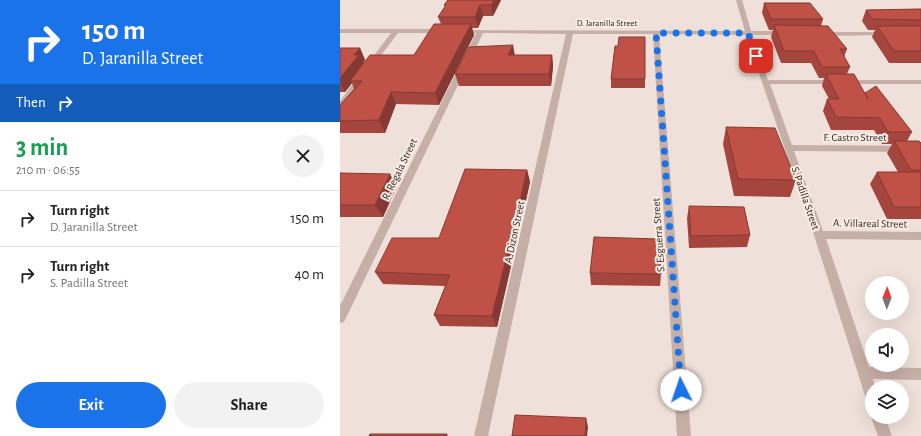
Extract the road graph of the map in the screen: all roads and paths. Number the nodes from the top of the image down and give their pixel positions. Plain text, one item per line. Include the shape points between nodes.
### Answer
1 (739, 0) edge
2 (340, 31) edge
3 (396, 31) junction
4 (480, 32) junction
5 (570, 32) junction
6 (656, 33) junction
7 (748, 33) junction
8 (795, 34) edge
9 (811, 34) edge
10 (890, 34) edge
11 (765, 82) junction
12 (921, 82) edge
13 (340, 106) edge
14 (788, 148) junction
15 (921, 149) edge
16 (819, 235) junction
17 (921, 236) edge
18 (340, 318) edge
19 (864, 373) junction
20 (921, 374) edge
21 (866, 380) edge
22 (881, 424) edge
23 (481, 436) edge
24 (684, 436) edge
25 (885, 436) edge

1 - 7 street, S. Padilla Street
2 - 3 street, D. Jaranilla Street
3 - 4 street, D. Jaranilla Street
3 - 13 street
4 - 5 street, D. Jaranilla Street
4 - 18 street, R. Regala Street
5 - 6 street, D. Jaranilla Street
5 - 23 street, A. Dizon Street
6 - 7 street, D. Jaranilla Street
6 - 24 street, S. Esguerra Street
7 - 8 street, D. Jaranilla Street
7 - 11 street, S. Padilla Street
9 - 10 street
11 - 12 street
11 - 14 street, S. Padilla Street
14 - 15 street, F. Castro Street
14 - 16 street, S. Padilla Street
16 - 17 street, A. Villareal Street
16 - 19 street, S. Padilla Street
19 - 20 street
19 - 21 street, S. Padilla Street
22 - 25 street

